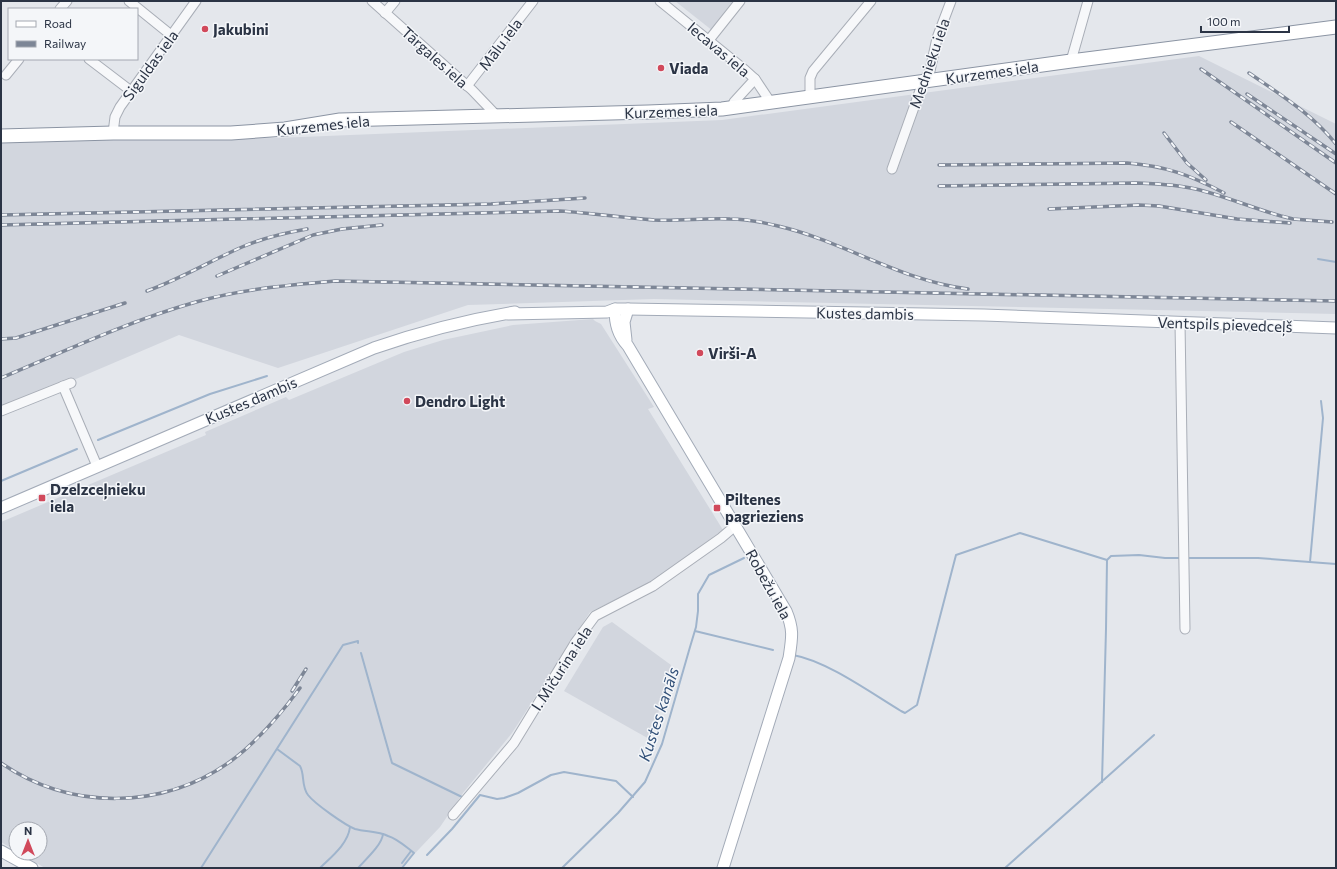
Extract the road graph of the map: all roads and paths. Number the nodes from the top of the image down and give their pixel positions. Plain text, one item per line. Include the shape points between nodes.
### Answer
1 (129, 1) edge
2 (196, 1) edge
3 (372, 1) edge
4 (395, 1) edge
5 (533, 1) edge
6 (660, 1) edge
7 (740, 1) edge
8 (871, 1) edge
9 (951, 1) edge
10 (1088, 1) edge
11 (138, 8) edge
12 (138, 8) edge
13 (385, 13) junction
14 (1336, 27) edge
15 (171, 35) junction
16 (709, 40) junction
17 (18, 60) edge
18 (90, 60) edge
19 (1071, 61) junction
20 (6, 75) dead end
21 (755, 79) junction
22 (923, 82) junction
23 (467, 86) junction
24 (131, 91) junction
25 (810, 96) junction
26 (771, 103) junction
27 (732, 108) junction
28 (496, 115) junction
29 (113, 133) junction
30 (1, 136) edge
31 (892, 169) dead end
32 (615, 309) junction
33 (628, 309) junction
34 (1115, 320) joint
35 (1180, 323) junction
36 (1336, 328) edge
37 (628, 346) junction
38 (1, 411) edge
39 (97, 466) junction
40 (1, 508) edge
41 (735, 526) junction
42 (1185, 629) dead end
43 (453, 815) dead end
44 (1, 851) edge
45 (32, 868) edge
46 (724, 868) edge

1 - 11 street
2 - 15 street, Siguldas iela
3 - 13 street, Tārgales iela
4 - 13 street
5 - 23 street, Mālu iela
6 - 16 street, Iecavas iela
7 - 16 street
8 - 25 street via 814,71 810,78
9 - 22 street, Mednieku iela via 937,38 930,70
10 - 19 street
12 - 15 street
13 - 23 street, Tārgales iela
14 - 19 highway, Kurzemes iela
15 - 24 street, Siguldas iela
16 - 21 street, Iecavas iela
17 - 20 street
18 - 24 street
19 - 22 highway, Kurzemes iela
21 - 26 street, Iecavas iela
21 - 27 street via 734,102
22 - 25 highway, Kurzemes iela
22 - 31 street, Mednieku iela
23 - 28 street, Tārgales iela
24 - 29 street, Siguldas iela via 115,118
25 - 26 highway, Kurzemes iela
26 - 27 highway, Kurzemes iela
27 - 28 highway, Kurzemes iela
28 - 29 highway, Kurzemes iela via 340,120 285,129 231,133
29 - 30 highway, Kurzemes iela
32 - 33 main road, Kustes dambis
32 - 37 main road, Robežu iela via 618,331
32 - 39 main road, Kustes dambis via 607,312 508,314 438,328 374,348
33 - 34 main road, Kustes dambis
33 - 37 main road, Robežu iela via 624,328
34 - 35 main road, Ventspils pievedceļš
35 - 36 main road, Ventspils pievedceļš
35 - 42 street
37 - 41 main road, Robežu iela
38 - 39 street via 67,384
39 - 40 main road, Kustes dambis
41 - 43 street, I. Mičurina iela via 653,586 595,616 514,743
41 - 46 main road, Robežu iela via 786,611 791,624 792,638 789,658
44 - 45 main road

